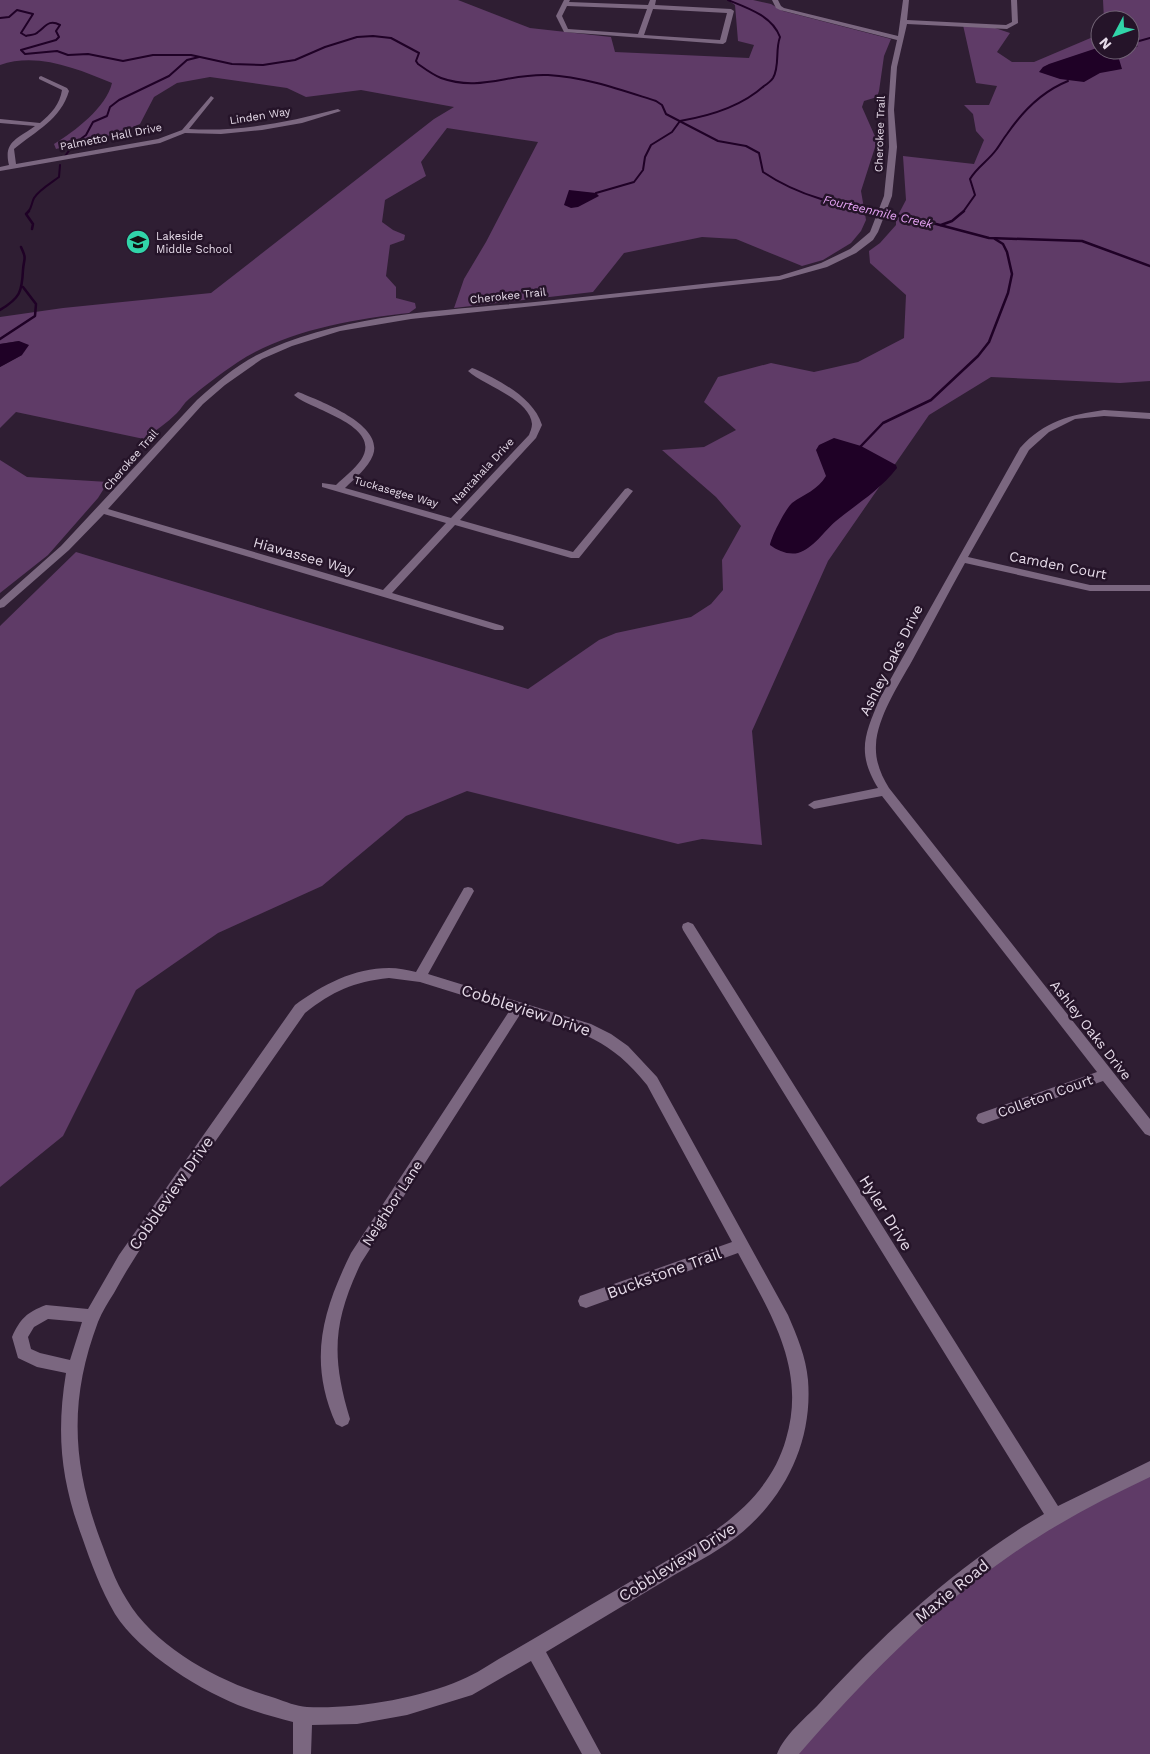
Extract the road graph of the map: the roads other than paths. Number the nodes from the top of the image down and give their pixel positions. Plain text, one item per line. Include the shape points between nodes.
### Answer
1 (653, 0) edge
2 (775, 0) edge
3 (906, 0) edge
4 (1014, 0) edge
5 (566, 2) edge
6 (651, 7) junction
7 (904, 22) junction
8 (640, 36) junction
9 (900, 38) junction
10 (41, 78) dead end
11 (211, 98) dead end
12 (338, 111) dead end
13 (0, 121) edge
14 (42, 125) junction
15 (184, 130) junction
16 (13, 167) junction
17 (0, 169) edge
18 (472, 371) dead end
19 (298, 395) dead end
20 (1150, 416) edge
21 (325, 485) dead end
22 (338, 489) junction
23 (628, 492) dead end
24 (102, 510) junction
25 (453, 521) junction
26 (962, 559) junction
27 (1150, 588) edge
28 (385, 594) junction
29 (0, 605) edge
30 (499, 628) dead end
31 (885, 791) junction
32 (814, 805) dead end
33 (468, 891) dead end
34 (688, 927) dead end
35 (420, 977) junction
36 (518, 1006) junction
37 (1106, 1074) junction
38 (983, 1118) dead end
39 (1150, 1130) edge
40 (742, 1245) junction
41 (586, 1301) dead end
42 (92, 1316) junction
43 (75, 1368) junction
44 (342, 1419) dead end
45 (1150, 1469) edge
46 (1055, 1517) junction
47 (534, 1649) junction
48 (303, 1716) junction
49 (302, 1754) edge
50 (592, 1754) edge
51 (786, 1754) edge

1 - 6 street
2 - 9 street via 782,9
3 - 7 street, Cherokee Trail
4 - 7 street via 1015,23 1007,27
5 - 6 street
5 - 8 street via 559,16 566,31
6 - 8 street
6 - 8 street via 731,11 723,42
7 - 9 street, Cherokee Trail
9 - 24 street, Cherokee Trail via 894,67 893,147 885,204 870,238 840,258 786,276 737,284 404,317 299,340 259,357 222,383 171,432
10 - 14 street via 66,91 65,100
11 - 15 street, Palmetto Hall Drive
12 - 15 street, Linden Way via 320,117 226,132
13 - 14 street
14 - 16 street via 11,148
15 - 16 street, Palmetto Hall Drive via 149,144
16 - 17 street, Palmetto Hall Drive
18 - 25 street, Nantahala Drive via 520,401 537,424 533,436
19 - 22 street via 351,422 370,440 365,460
20 - 26 street, Ashley Oaks Drive via 1083,415 1046,430 1025,448
21 - 22 street, Tuckasegee Way
22 - 25 street, Tuckasegee Way
23 - 25 street, Tuckasegee Way via 575,556
24 - 28 street, Hiawassee Way
24 - 29 street, Cherokee Trail via 65,548
25 - 28 street, Nantahala Drive
26 - 27 street, Camden Court via 1090,588
26 - 31 street, Ashley Oaks Drive via 886,698 872,732 871,759
28 - 30 street, Hiawassee Way
31 - 32 street
31 - 37 street, Ashley Oaks Drive
33 - 35 street
34 - 46 street, Hyler Drive
35 - 36 street, Cobbleview Drive
35 - 42 street, Cobbleview Drive via 389,973 354,978 323,991 300,1009 124,1260
36 - 40 street, Cobbleview Drive via 598,1033 636,1060 652,1081
36 - 44 street, Neighbor Lane via 356,1258 340,1290 328,1346 330,1381
37 - 38 street, Colleton Court
37 - 39 street, Ashley Oaks Drive
40 - 41 street, Buckstone Trail
40 - 47 street, Cobbleview Drive via 780,1315 798,1364 800,1416 788,1459 765,1498 728,1532
42 - 43 street, Cobbleview Drive
42 - 43 street via 46,1312 28,1322 20,1337 24,1353 37,1360
43 - 48 street, Cobbleview Drive via 69,1405 70,1457 78,1503 103,1571 122,1609 150,1641 188,1670 246,1698
45 - 46 street, Maxie Road
46 - 51 street, Maxie Road via 982,1565 940,1598 842,1692
47 - 48 street, Cobbleview Drive via 465,1688 407,1706 357,1715
47 - 50 street
48 - 49 street

